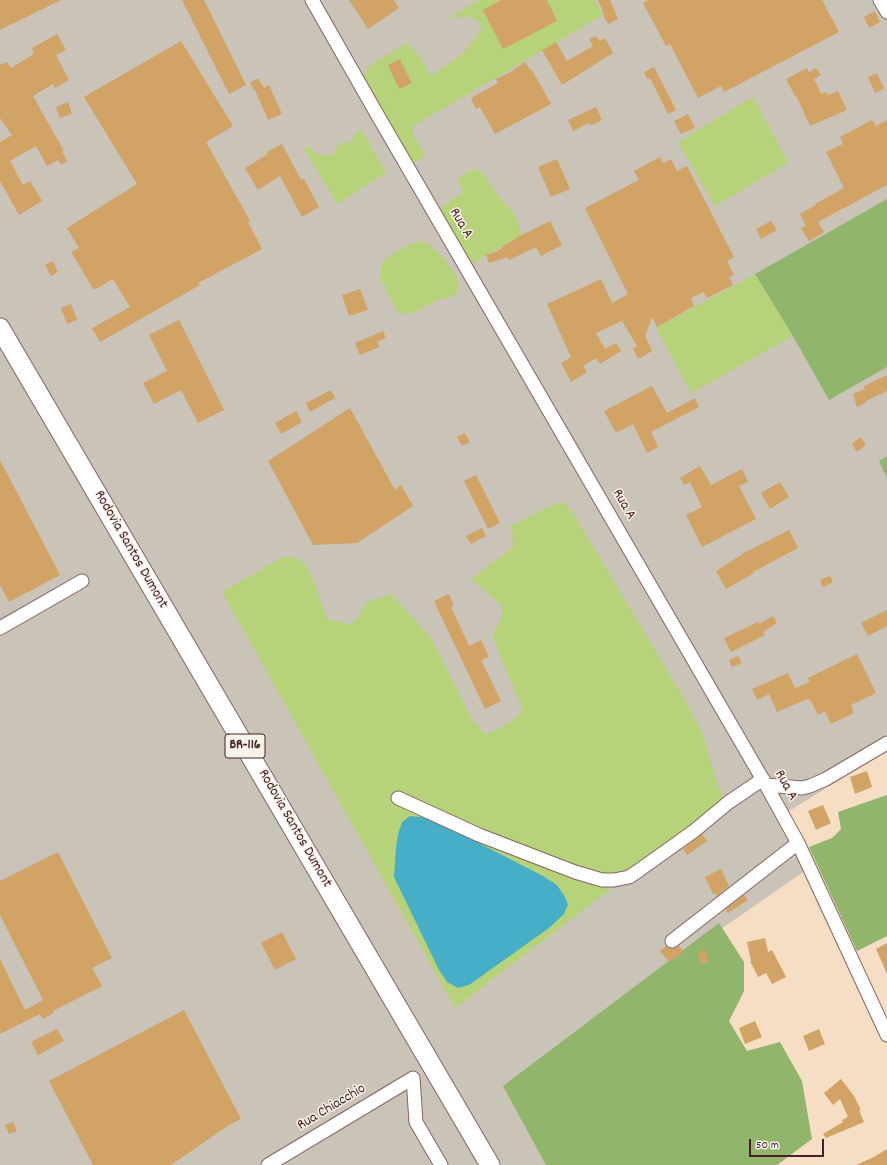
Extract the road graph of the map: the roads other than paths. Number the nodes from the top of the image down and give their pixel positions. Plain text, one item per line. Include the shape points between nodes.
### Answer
1 (312, 0) edge
2 (880, 0) edge
3 (887, 12) edge
4 (0, 328) edge
5 (82, 581) dead end
6 (2, 623) edge
7 (887, 743) edge
8 (765, 782) junction
9 (398, 798) dead end
10 (798, 843) junction
11 (672, 941) dead end
12 (887, 1035) edge
13 (268, 1165) edge
14 (441, 1165) edge
15 (490, 1165) edge

1 - 8 street, Rua A
2 - 3 street
4 - 15 highway, Rodovia Santos Dumont / BR-116
5 - 6 street
7 - 8 street via 810,786 802,788
8 - 9 street via 729,802 694,831 629,877 614,880 602,880 575,872 479,835
8 - 10 street, Rua A
10 - 11 street
10 - 12 street, Rua A
13 - 14 street, Rua Chiacchio via 413,1078 416,1122

